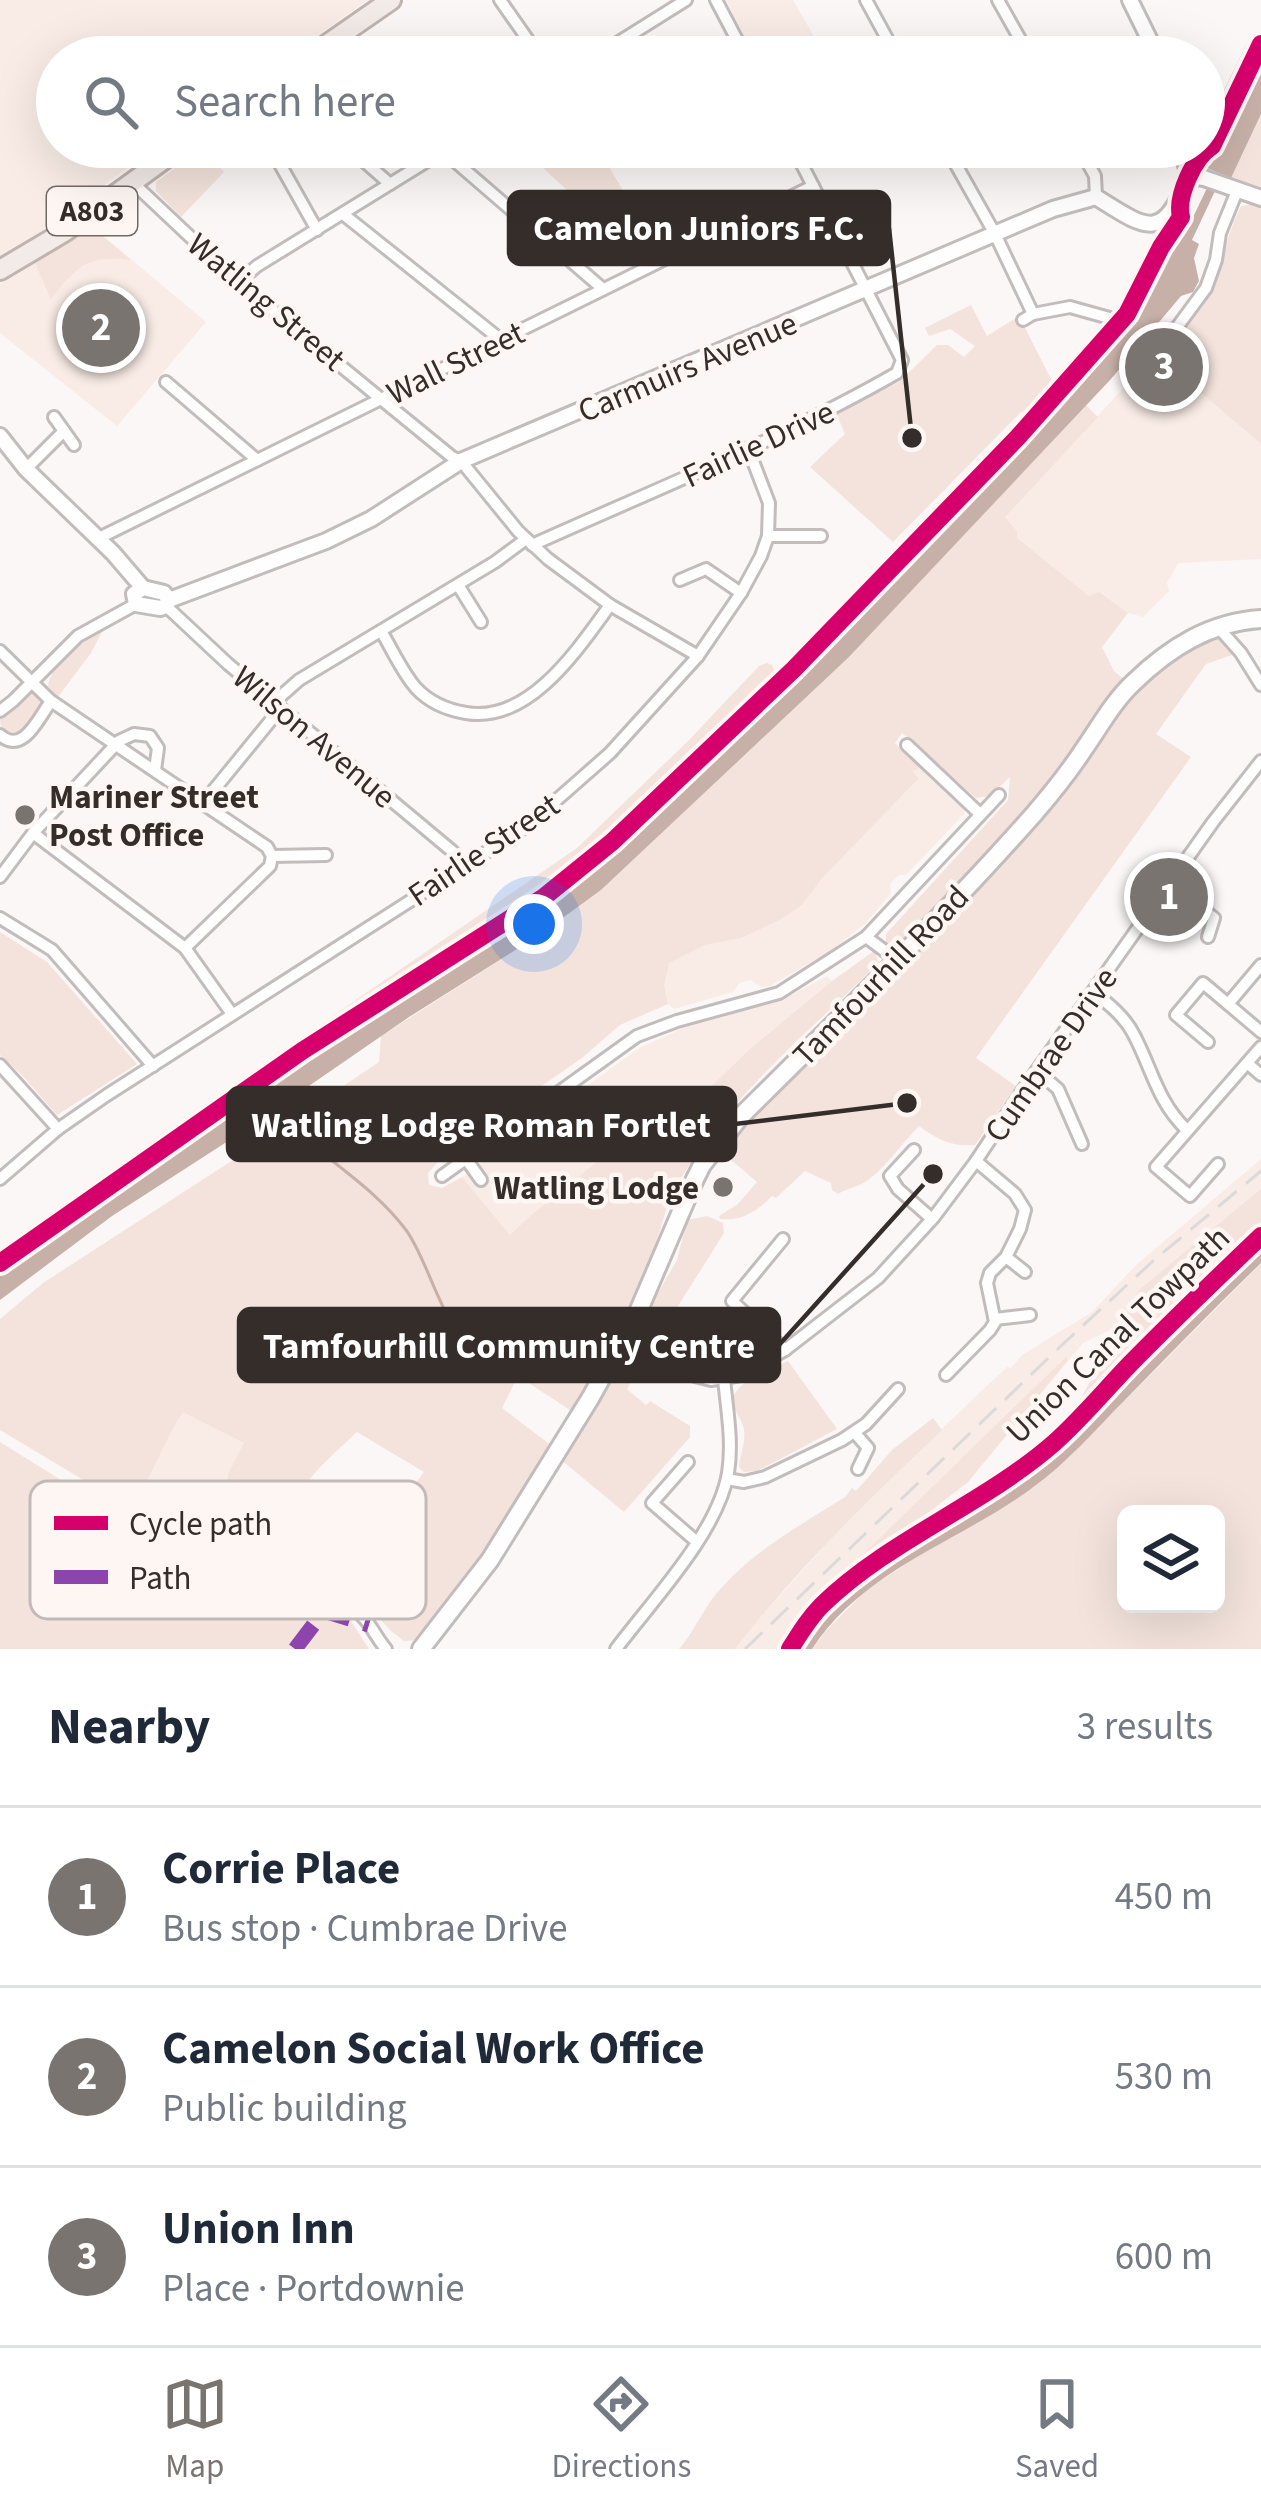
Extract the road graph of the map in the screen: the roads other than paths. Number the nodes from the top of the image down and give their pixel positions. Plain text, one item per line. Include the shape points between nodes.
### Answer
1 (391, 0) edge
2 (500, 0) edge
3 (686, 0) edge
4 (716, 0) edge
5 (866, 0) edge
6 (998, 0) edge
7 (1130, 0) edge
8 (339, 36) edge
9 (525, 36) edge
10 (629, 36) edge
11 (735, 36) edge
12 (886, 36) edge
13 (1018, 36) edge
14 (1148, 36) edge
15 (1253, 49) dead end
16 (1225, 113) edge
17 (153, 168) edge
18 (282, 168) edge
19 (372, 168) edge
20 (416, 168) edge
21 (467, 168) edge
22 (804, 168) edge
23 (958, 168) edge
24 (1091, 168) edge
25 (1192, 168) edge
26 (1201, 168) edge
27 (1197, 177) junction
28 (133, 182) junction
29 (390, 184) junction
30 (813, 186) junction
31 (1232, 189) junction
32 (1096, 196) junction
33 (1261, 198) edge
34 (343, 214) junction
35 (317, 230) junction
36 (994, 234) junction
37 (0, 270) edge
38 (238, 281) junction
39 (603, 289) junction
40 (866, 290) junction
41 (1114, 319) dead end
42 (501, 340) junction
43 (1161, 349) dead end
44 (166, 382) dead end
45 (382, 398) junction
46 (54, 417) dead end
47 (64, 431) junction
48 (74, 445) dead end
49 (3, 447) edge
50 (748, 448) junction
51 (257, 460) junction
52 (460, 461) junction
53 (26, 469) junction
54 (768, 536) junction
55 (821, 536) dead end
56 (97, 539) junction
57 (529, 542) junction
58 (680, 580) dead end
59 (458, 585) junction
60 (742, 593) junction
61 (138, 595) junction
62 (168, 603) junction
63 (610, 605) junction
64 (1261, 619) edge
65 (481, 622) dead end
66 (1217, 626) junction
67 (381, 631) junction
68 (0, 651) edge
69 (698, 656) junction
70 (32, 682) junction
71 (1261, 685) edge
72 (51, 701) junction
73 (277, 706) junction
74 (0, 711) edge
75 (0, 735) edge
76 (115, 744) junction
77 (1261, 761) edge
78 (905, 767) dead end
79 (155, 770) junction
80 (998, 794) dead end
81 (204, 802) junction
82 (980, 814) junction
83 (33, 832) junction
84 (326, 855) dead end
85 (272, 856) junction
86 (464, 866) junction
87 (0, 877) edge
88 (1170, 884) junction
89 (0, 918) edge
90 (866, 937) junction
91 (1208, 937) dead end
92 (185, 947) junction
93 (897, 960) junction
94 (1261, 965) edge
95 (1093, 992) junction
96 (1228, 1004) junction
97 (232, 1014) junction
98 (1261, 1032) edge
99 (1208, 1042) dead end
100 (1261, 1047) edge
101 (1247, 1064) junction
102 (0, 1065) edge
103 (153, 1066) junction
104 (1037, 1071) junction
105 (1261, 1075) edge
106 (58, 1130) junction
107 (1187, 1130) junction
108 (1082, 1144) dead end
109 (914, 1150) dead end
110 (466, 1159) junction
111 (976, 1161) junction
112 (1218, 1164) dead end
113 (442, 1176) dead end
114 (0, 1179) edge
115 (481, 1180) dead end
116 (932, 1220) junction
117 (783, 1239) dead end
118 (1006, 1257) junction
119 (1025, 1272) dead end
120 (1030, 1315) dead end
121 (995, 1319) junction
122 (624, 1340) junction
123 (785, 1350) junction
124 (946, 1375) dead end
125 (724, 1378) junction
126 (898, 1389) dead end
127 (855, 1433) junction
128 (688, 1462) dead end
129 (858, 1469) dead end
130 (727, 1479) junction
131 (697, 1541) junction
132 (365, 1619) edge
133 (386, 1649) edge
134 (421, 1649) edge
135 (616, 1649) edge

1 - 8 main road
2 - 9 street
3 - 10 street
4 - 11 street
5 - 12 street
6 - 13 street
7 - 14 street
15 - 16 street
17 - 28 main road, A803
18 - 35 street
19 - 29 street
20 - 29 street
21 - 39 street
22 - 30 street, Fairlie Drive
23 - 36 street
24 - 32 street
25 - 27 street
26 - 27 street
27 - 31 street
27 - 32 street via 1153,223 1133,221
28 - 37 main road, A803
28 - 38 street, Watling Street
29 - 34 street
30 - 39 street, Wall Street
30 - 40 street, Fairlie Drive
31 - 33 street
31 - 43 street via 1206,288
32 - 36 street, Carmuirs Avenue
34 - 35 street
34 - 42 street
35 - 38 street
36 - 40 street, Carmuirs Avenue
36 - 41 street via 1028,317 1070,307
38 - 45 street, Watling Street
39 - 42 street, Wall Street
40 - 50 street, Fairlie Drive via 902,360 897,373
40 - 52 street, Carmuirs Avenue
42 - 45 street, Wall Street
44 - 51 street
45 - 51 street, Wall Street
45 - 52 street, Watling Street
46 - 47 street
47 - 48 street
47 - 53 street
49 - 53 street
50 - 54 street via 769,503
50 - 57 street, Fairlie Drive
51 - 56 street, Wall Street
52 - 57 street, Watling Street
52 - 62 street, Carmuirs Avenue via 326,541
53 - 56 street
54 - 55 street
54 - 60 street, Fairlie Street
56 - 61 street
57 - 59 street, Fairlie Drive
57 - 63 street, Watling Street
58 - 60 street via 706,569
59 - 65 street
59 - 67 street, Fairlie Drive
60 - 69 street, Fairlie Street
61 - 62 street via 164,593
61 - 70 street via 78,636
62 - 73 street, Wilson Avenue
63 - 67 street via 535,692 476,715 449,710 415,687
63 - 69 street, Watling Street
64 - 66 main road, Tamfourhill Road
66 - 71 street
66 - 93 main road, Tamfourhill Road via 1132,683 1060,783
67 - 73 street, Fairlie Drive via 299,680
68 - 70 street
69 - 86 street, Fairlie Street via 566,793
70 - 72 street
70 - 74 street
72 - 75 street via 25,737
72 - 76 street
73 - 81 street, Fairlie Drive
73 - 86 street, Wilson Avenue
76 - 79 street
76 - 79 street via 149,736 158,748
76 - 83 street
77 - 88 street, Cumbrae Drive
78 - 82 street via 912,750
79 - 81 street
80 - 82 street
81 - 85 street
82 - 90 street
83 - 87 street
83 - 92 street
84 - 85 street
85 - 92 street
86 - 97 street, Fairlie Street
88 - 91 street via 1214,918
88 - 95 street, Cumbrae Drive
89 - 103 street via 52,950
90 - 93 street
90 - 110 street via 779,993 638,1036
92 - 97 street
93 - 122 main road, Tamfourhill Road via 702,1165
94 - 96 street
95 - 104 street, Cumbrae Drive
95 - 107 street via 1134,1033 1164,1104
96 - 98 street
96 - 99 street via 1203,983 1176,1016
97 - 103 street, Fairlie Street
100 - 101 street
101 - 105 street
101 - 107 street
102 - 106 street
103 - 106 street, Fairlie Street
104 - 108 street via 1058,1089
104 - 111 street, Cumbrae Drive
106 - 114 street, Fairlie Street
107 - 112 street via 1156,1167 1190,1196
109 - 116 street via 890,1176
110 - 113 street
110 - 115 street
111 - 116 street, Cumbrae Drive
111 - 118 street via 1025,1210
116 - 123 street, Cumbrae Drive via 878,1278
117 - 123 street via 732,1301
118 - 119 street
118 - 121 street via 987,1283
120 - 121 street
121 - 124 street
122 - 125 street via 695,1376
122 - 134 main road, Tamfourhill Road via 490,1560
123 - 125 street, Cumbrae Drive
125 - 130 street
126 - 127 street
127 - 129 street via 868,1448
127 - 130 street via 765,1477
128 - 131 street via 652,1503
130 - 131 street
131 - 135 street
132 - 133 street

